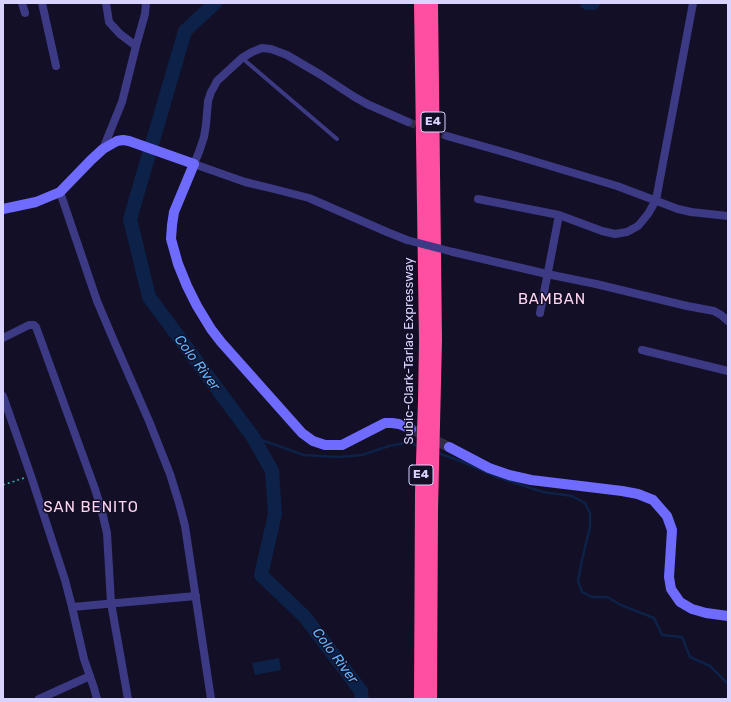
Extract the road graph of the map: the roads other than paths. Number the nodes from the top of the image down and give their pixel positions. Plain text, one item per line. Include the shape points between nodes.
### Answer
1 (22, 3) edge
2 (42, 3) edge
3 (106, 3) edge
4 (146, 3) edge
5 (420, 3) edge
6 (432, 3) edge
7 (693, 3) edge
8 (25, 13) dead end
9 (136, 46) junction
10 (242, 58) junction
11 (56, 66) dead end
12 (408, 122) tunnel mouth
13 (447, 136) tunnel mouth
14 (337, 139) dead end
15 (103, 149) junction
16 (194, 164) junction
17 (60, 192) junction
18 (478, 199) dead end
19 (656, 200) junction
20 (3, 209) edge
21 (559, 215) junction
22 (728, 216) edge
23 (547, 274) junction
24 (540, 313) dead end
25 (728, 321) edge
26 (3, 338) edge
27 (642, 350) dead end
28 (728, 372) edge
29 (3, 396) edge
30 (411, 429) tunnel mouth
31 (449, 447) tunnel mouth
32 (196, 596) junction
33 (112, 603) junction
34 (72, 607) junction
35 (728, 616) edge
36 (90, 676) junction
37 (39, 699) edge
38 (96, 699) edge
39 (128, 699) edge
40 (211, 699) edge
41 (420, 699) edge
42 (431, 699) edge

1 - 8 street
2 - 11 street
3 - 9 street via 110,22 120,34
4 - 9 street
5 - 41 highway, Subic-Clark-Tarlac Expressway / E4 via 425,342
6 - 42 highway, Subic-Clark-Tarlac Expressway / E4 via 436,340
7 - 19 street
9 - 15 street via 122,102
10 - 12 street via 262,48 287,55 367,104
10 - 14 lane
10 - 16 street via 217,81 210,92 204,137
13 - 19 street via 589,177
15 - 16 street via 123,140
15 - 17 street
16 - 23 street, bridge via 245,182 309,198 407,240
16 - 30 street via 174,212 171,239 187,286 221,342 302,433 313,441 325,445 342,444 385,423 399,424
17 - 20 street via 36,202
17 - 32 street via 97,301 170,474 185,526
18 - 21 street
19 - 21 street via 638,226 627,232 615,234
19 - 22 street via 690,212
21 - 23 street
23 - 24 street
23 - 25 street via 714,311
26 - 33 street via 29,325 36,327 102,512 107,533
27 - 28 street
29 - 34 street
31 - 35 street via 489,468 509,475 622,491 653,500 667,516 672,530 669,577 671,589 680,602 692,608
32 - 33 street
32 - 40 street
33 - 34 street
33 - 39 street
34 - 36 street
36 - 37 street
36 - 38 street

